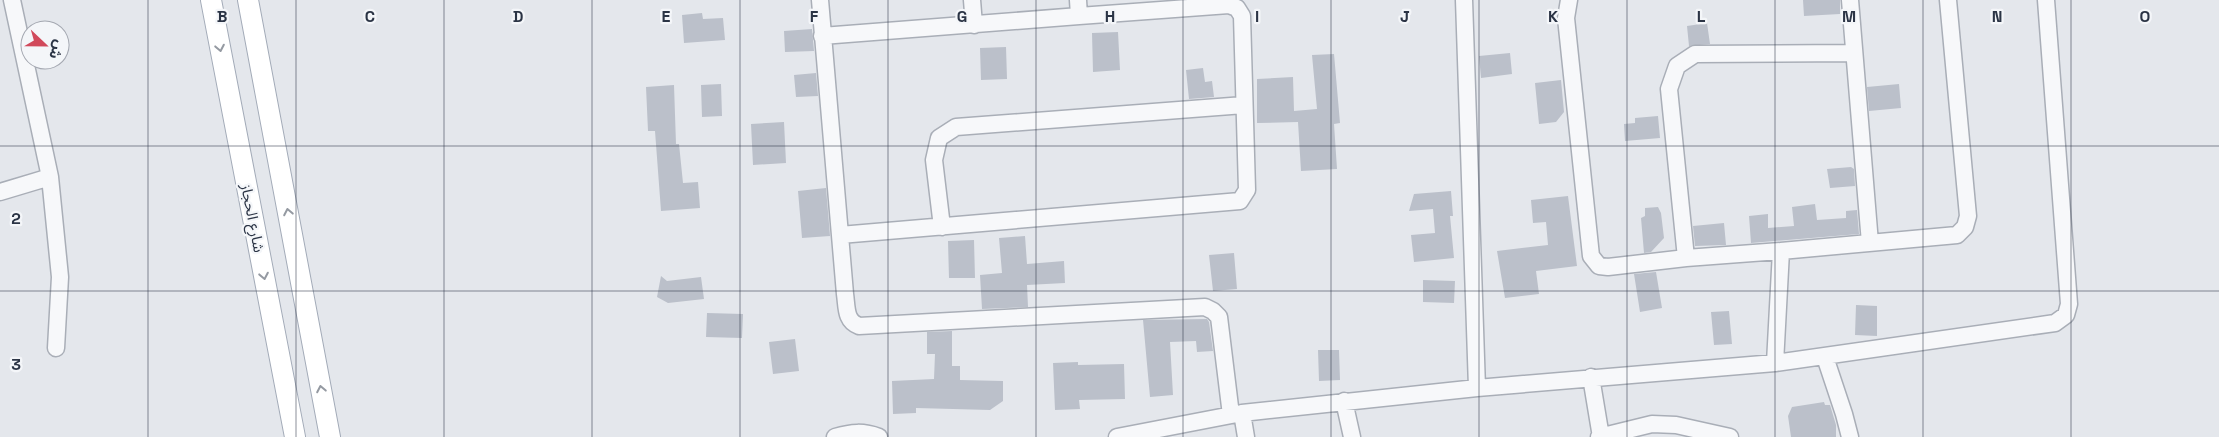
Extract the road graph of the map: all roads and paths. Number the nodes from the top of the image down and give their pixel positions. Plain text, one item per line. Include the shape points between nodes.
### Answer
1 (12, 0) edge
2 (211, 0) edge
3 (248, 0) edge
4 (820, 0) edge
5 (972, 0) edge
6 (1464, 0) edge
7 (1569, 0) edge
8 (1850, 0) edge
9 (1948, 0) edge
10 (2046, 0) edge
11 (1079, 8) edge
12 (974, 25) junction
13 (822, 36) junction
14 (1854, 53) junction
15 (1244, 105) junction
16 (50, 177) junction
17 (0, 192) edge
18 (942, 227) junction
19 (840, 234) junction
20 (1870, 243) junction
21 (1781, 251) junction
22 (1686, 258) junction
23 (56, 348) dead end
24 (1825, 357) junction
25 (1775, 363) junction
26 (1591, 377) junction
27 (1476, 388) junction
28 (1344, 401) junction
29 (1236, 414) junction
30 (295, 437) edge
31 (330, 437) edge
32 (835, 437) edge
33 (879, 437) edge
34 (1122, 437) edge
35 (1246, 437) edge
36 (1352, 437) edge
37 (1600, 437) edge
38 (1730, 437) edge
39 (1850, 437) edge

1 - 16 street
2 -> 30 main road, شارع الحجاز
31 -> 3 main road
4 - 13 street
5 - 12 street
6 - 27 street
7 - 22 street via 1566,18 1591,256 1599,266 1608,267
8 - 14 street
9 - 20 street via 1968,216 1957,235
10 - 24 street via 2069,304 2066,315 2055,323
11 - 12 street
11 - 15 street via 1229,5 1237,8 1242,16
12 - 13 street
13 - 19 street
14 - 20 street
14 - 22 street via 1695,54 1677,66 1669,89
15 - 18 street via 1247,190 1240,201
15 - 18 street via 956,127 939,138 934,160
16 - 17 street
16 - 23 street via 60,277
18 - 19 street
19 - 29 street via 848,318 859,326 1205,307 1213,310 1219,317
20 - 21 street
21 - 22 street
21 - 25 street
24 - 25 street
24 - 39 street
25 - 26 street
26 - 27 street
26 - 37 street
27 - 28 street
28 - 29 street
28 - 36 street
29 - 34 street
29 - 35 street
32 - 33 street via 852,432
37 - 38 street via 1652,424 1676,425

